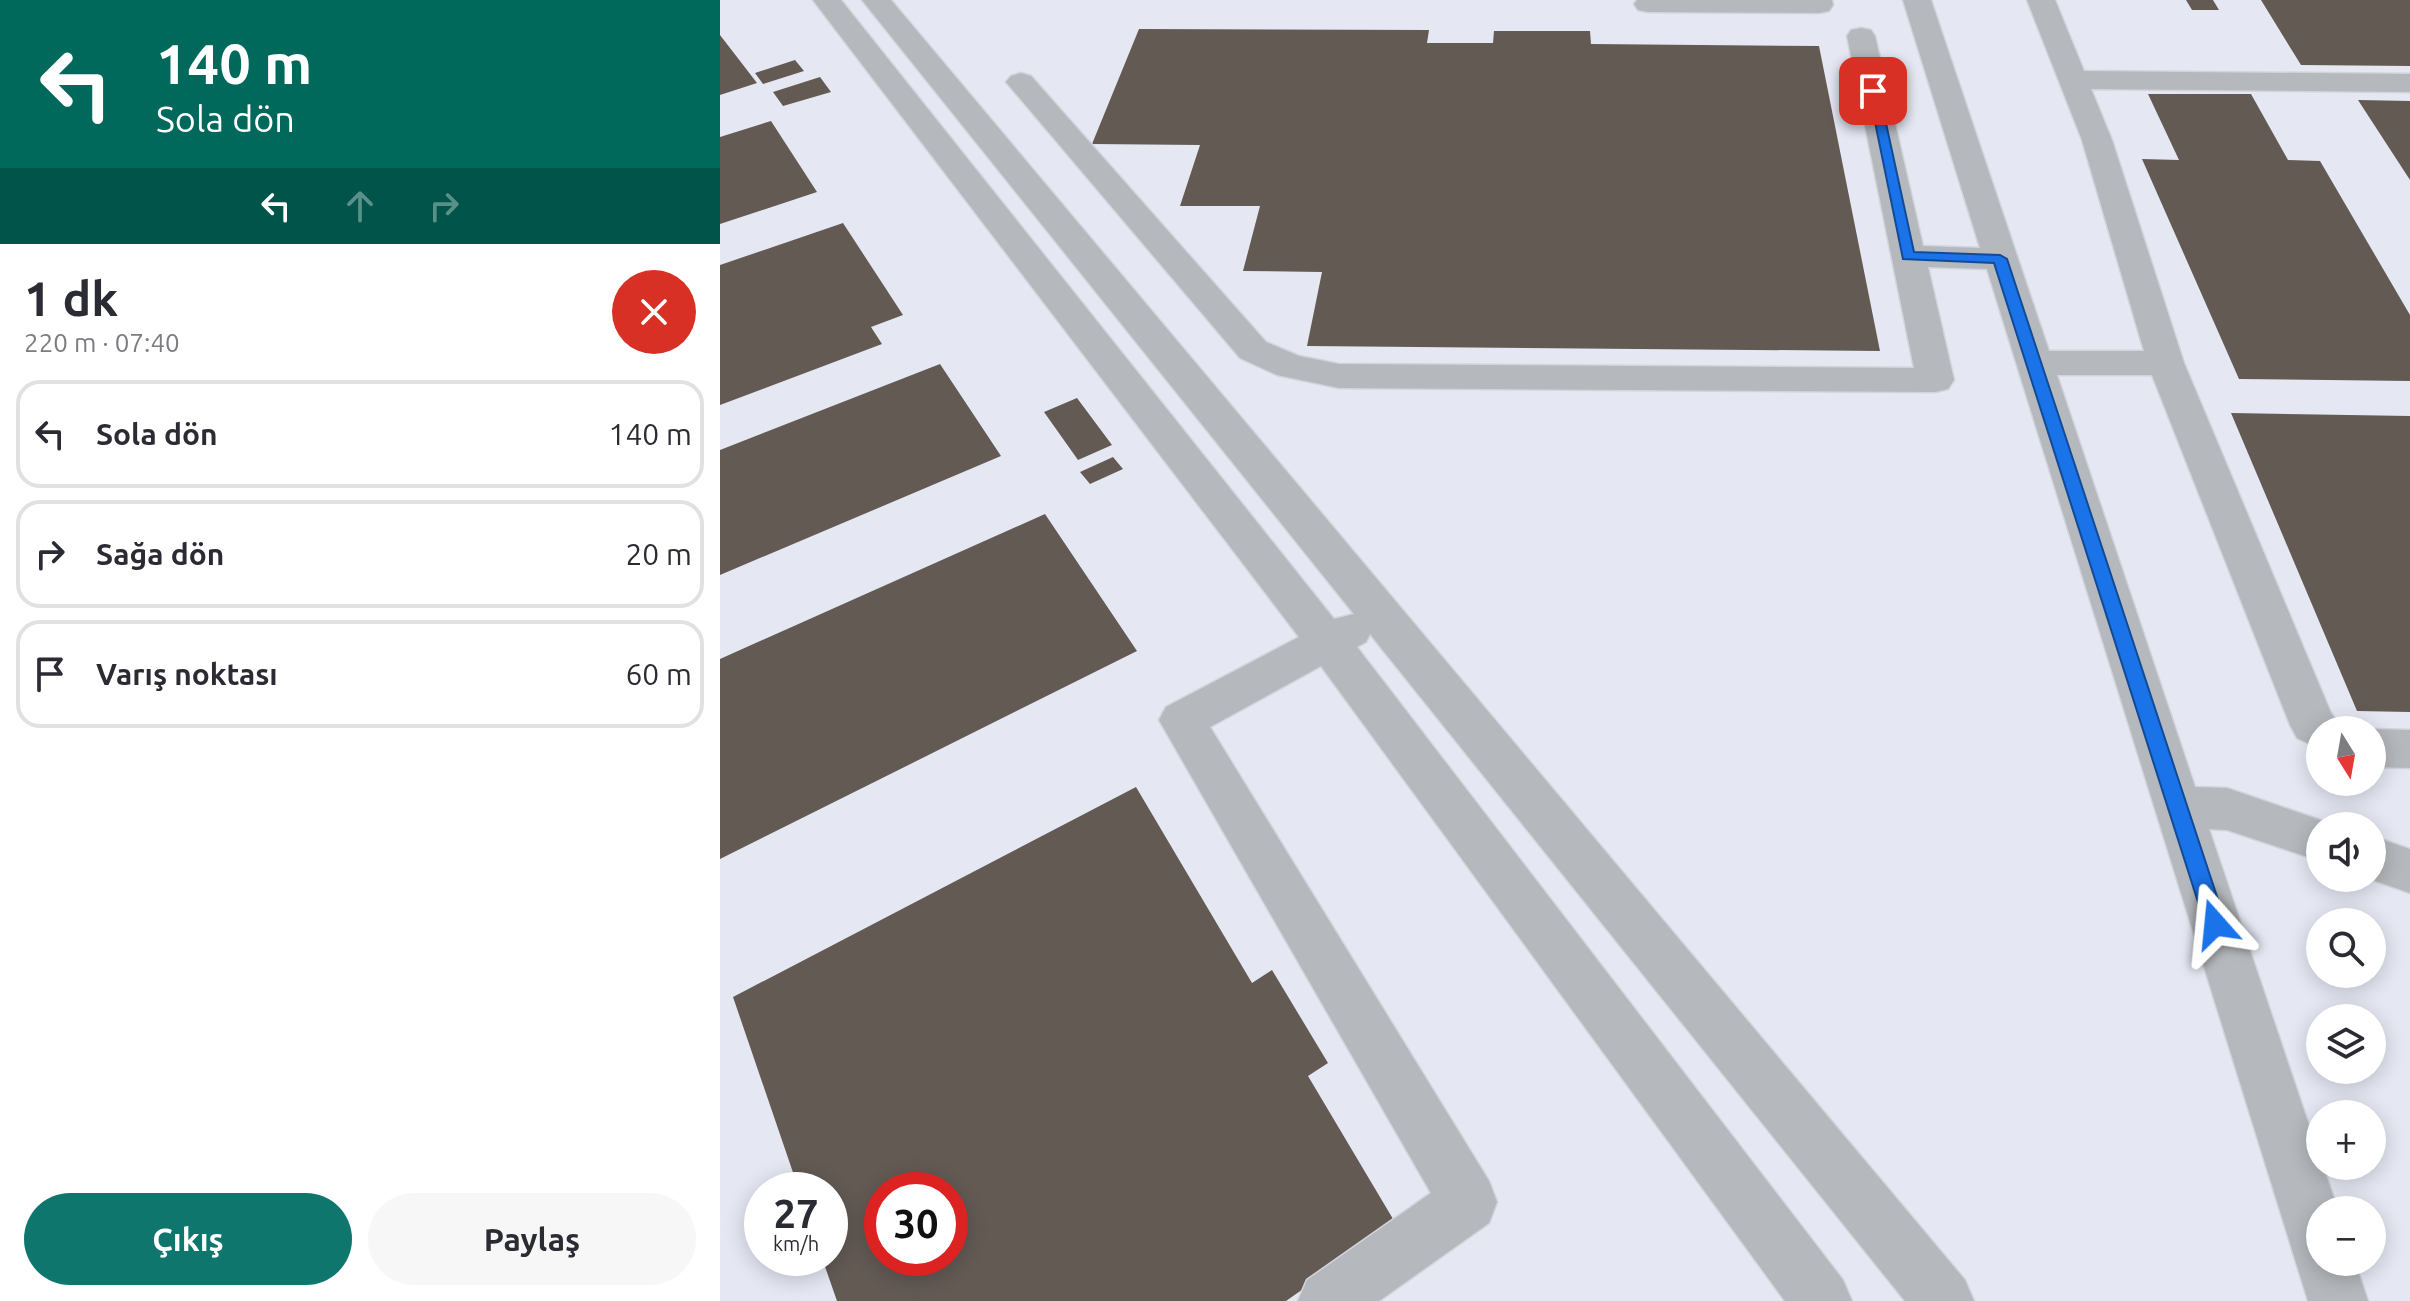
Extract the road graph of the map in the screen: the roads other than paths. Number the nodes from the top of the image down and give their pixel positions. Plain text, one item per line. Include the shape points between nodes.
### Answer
1 (827, 0) edge
2 (876, 0) edge
3 (1818, 0) edge
4 (1917, 0) edge
5 (2041, 0) edge
6 (1648, 4) dead end
7 (1861, 36) dead end
8 (2071, 80) junction
9 (1021, 82) dead end
10 (2410, 83) edge
11 (1908, 256) junction
12 (2000, 259) junction
13 (2032, 363) junction
14 (2166, 363) junction
15 (1382, 615) junction
16 (1327, 641) junction
17 (2309, 716) edge
18 (2386, 748) edge
19 (2410, 749) edge
20 (2177, 807) junction
21 (2306, 835) edge
22 (2386, 863) edge
23 (2410, 871) edge
24 (2306, 1203) edge
25 (2330, 1276) edge
26 (1328, 1301) edge
27 (1822, 1301) edge
28 (1944, 1301) edge
29 (2338, 1301) edge

1 - 16 street
2 - 15 street
3 - 6 street via 1819,5
4 - 12 street
5 - 8 street
7 - 11 street
8 - 10 street
8 - 14 street via 2097,140
9 - 11 street via 1253,350 1314,372 1935,380
11 - 12 street
12 - 13 street
13 - 14 street
13 - 20 street
14 - 17 street
15 - 16 street
15 - 28 street
16 - 26 street via 1182,720 1468,1202
16 - 27 street
18 - 19 street
20 - 21 street via 2227,809
20 - 24 street
22 - 23 street
25 - 29 street

